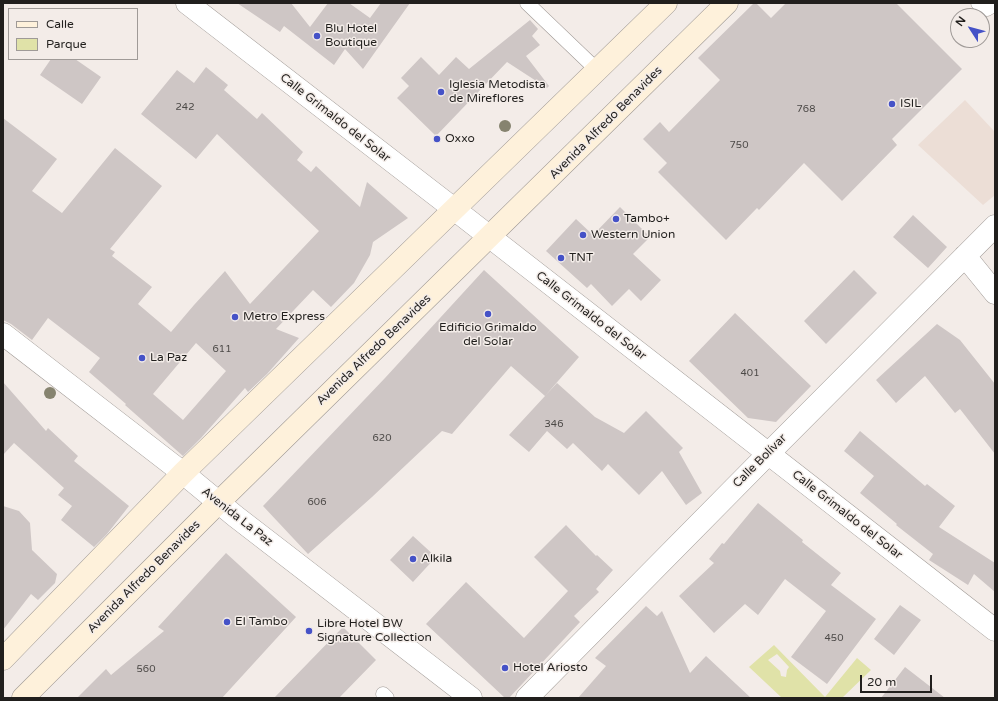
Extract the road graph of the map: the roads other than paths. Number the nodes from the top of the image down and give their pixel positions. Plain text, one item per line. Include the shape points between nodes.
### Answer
1 (187, 3) edge
2 (527, 3) edge
3 (666, 3) edge
4 (727, 3) edge
5 (978, 3) edge
6 (995, 4) edge
7 (597, 70) junction
8 (454, 209) junction
9 (995, 226) edge
10 (489, 237) junction
11 (965, 256) junction
12 (995, 293) edge
13 (3, 334) edge
14 (768, 454) junction
15 (183, 473) junction
16 (218, 503) junction
17 (995, 630) edge
18 (3, 660) edge
19 (23, 698) edge
20 (471, 698) edge
21 (527, 698) edge

1 - 8 street, Calle Grimaldo del Solar
2 - 7 lane
3 - 7 main road
4 - 10 main road, Avenida Alfredo Benavides
5 - 6 lane via 987,9
7 - 8 main road
8 - 10 street, Calle Grimaldo del Solar
8 - 15 main road
9 - 11 street, Calle Bolívar
10 - 14 street, Calle Grimaldo del Solar
10 - 16 main road, Avenida Alfredo Benavides
11 - 12 street
11 - 14 street, Calle Bolívar
13 - 15 street, Avenida La Paz
14 - 17 street, Calle Grimaldo del Solar
14 - 21 street, Calle Bolívar
15 - 16 street, Avenida La Paz
15 - 18 main road
16 - 19 main road, Avenida Alfredo Benavides
16 - 20 street, Avenida La Paz

